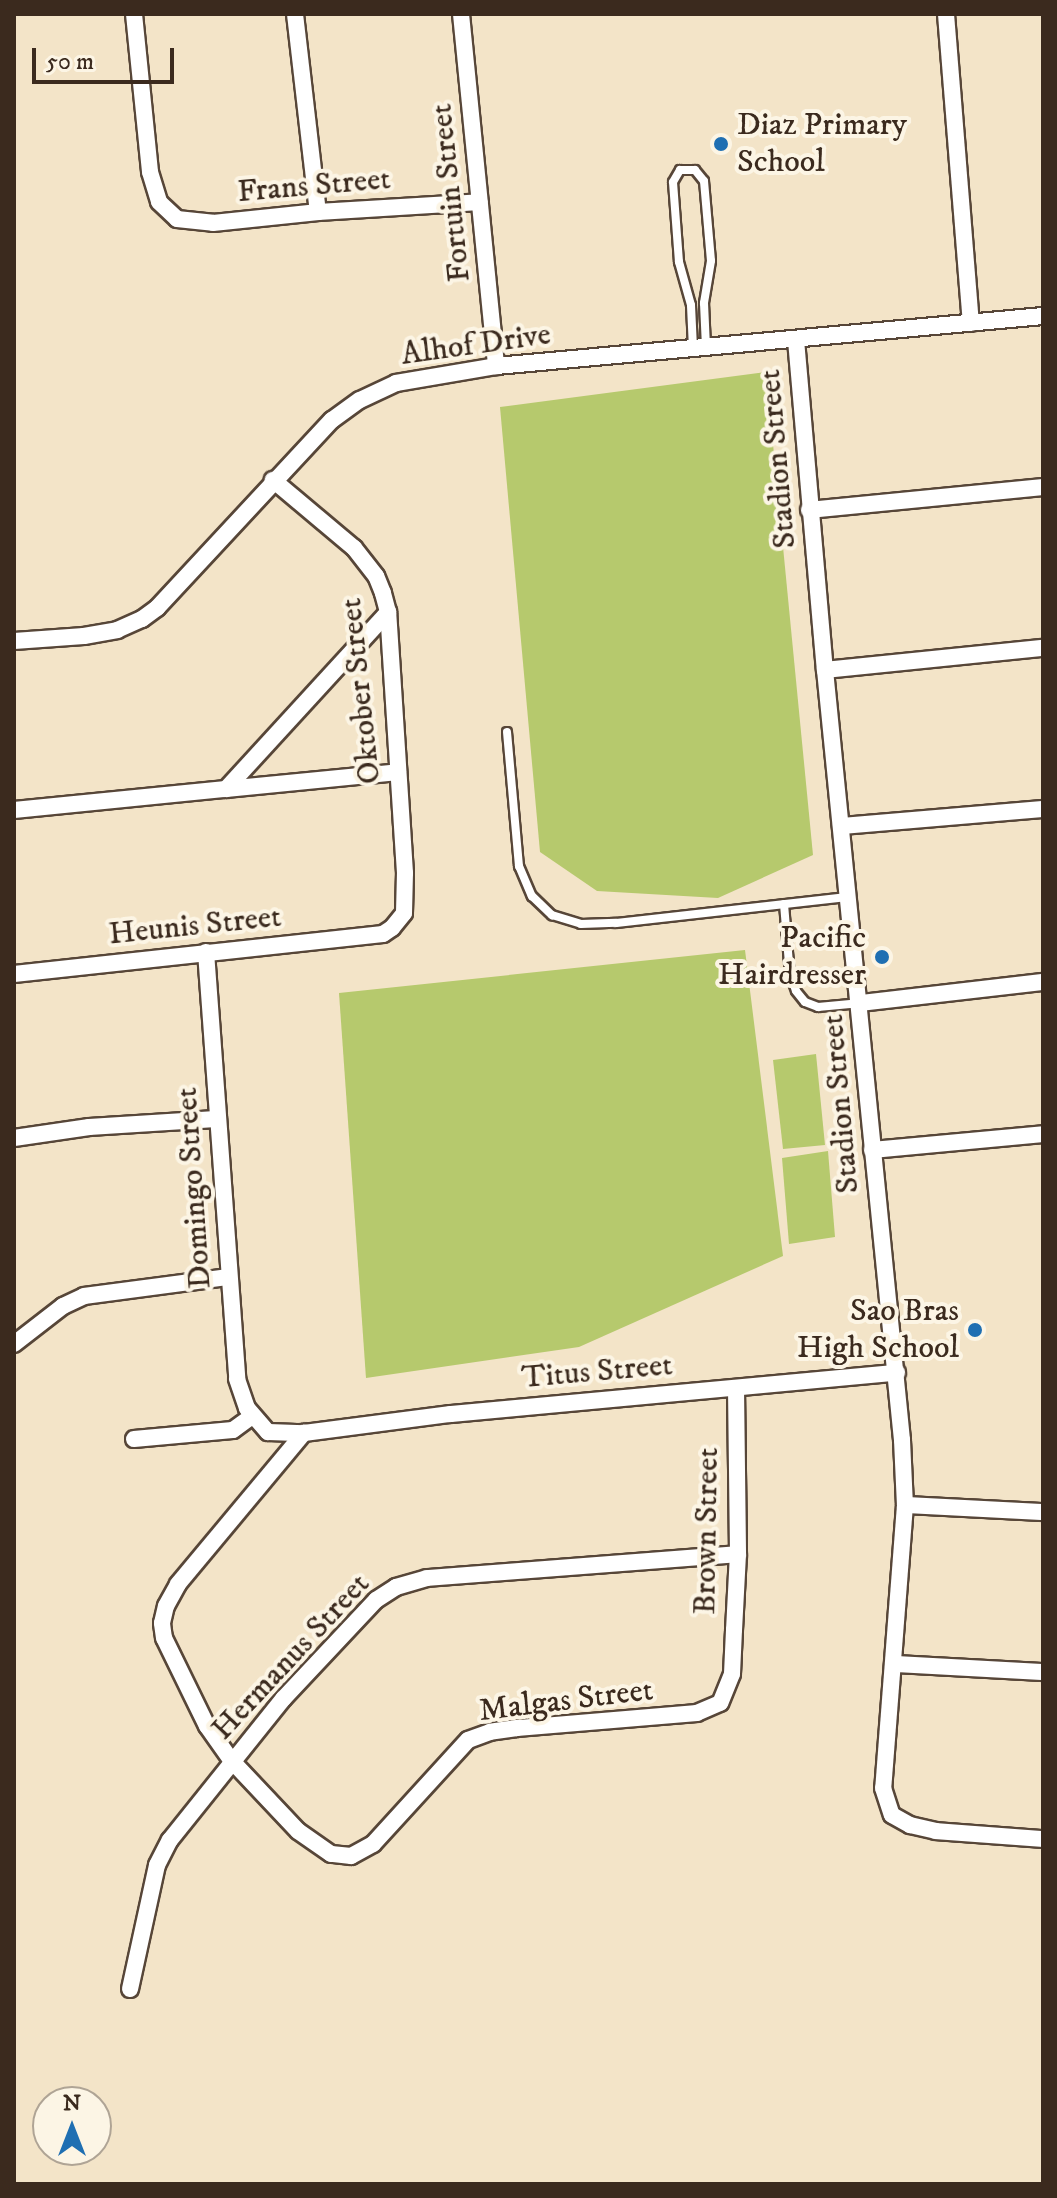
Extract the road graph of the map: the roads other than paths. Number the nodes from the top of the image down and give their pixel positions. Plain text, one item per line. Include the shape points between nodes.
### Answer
1 (134, 14) edge
2 (295, 14) edge
3 (461, 14) edge
4 (946, 14) edge
5 (480, 202) junction
6 (318, 212) junction
7 (1043, 316) edge
8 (971, 323) junction
9 (796, 340) junction
10 (700, 348) junction
11 (496, 366) junction
12 (273, 480) junction
13 (1043, 487) edge
14 (809, 510) junction
15 (388, 612) junction
16 (14, 641) edge
17 (1043, 648) edge
18 (825, 670) junction
19 (507, 732) dead end
20 (398, 772) junction
21 (226, 789) junction
22 (1043, 809) edge
23 (14, 810) edge
24 (841, 826) junction
25 (849, 897) junction
26 (784, 904) junction
27 (383, 934) joint
28 (206, 952) junction
29 (14, 974) edge
30 (1043, 982) edge
31 (861, 1003) junction
32 (216, 1119) junction
33 (1043, 1134) edge
34 (14, 1138) edge
35 (872, 1150) junction
36 (229, 1277) junction
37 (14, 1344) edge
38 (897, 1373) junction
39 (736, 1388) junction
40 (252, 1416) junction
41 (304, 1433) junction
42 (134, 1439) dead end
43 (905, 1505) junction
44 (1043, 1512) edge
45 (738, 1554) junction
46 (895, 1664) junction
47 (1043, 1672) edge
48 (732, 1674) joint
49 (231, 1760) junction
50 (1043, 1839) edge
51 (130, 1989) dead end

1 - 6 street, Frans Street via 150,172 159,202 177,219 213,223
2 - 6 street
3 - 5 street, Fortuin Street
4 - 8 street
5 - 6 street, Frans Street
5 - 11 street, Fortuin Street
7 - 8 street, Alhof Drive
8 - 9 street, Alhof Drive
9 - 10 street, Alhof Drive
9 - 14 street, Stadion Street
10 - 10 lane via 679,262 673,182 680,170 695,170 704,181 711,261
10 - 11 street, Alhof Drive
11 - 12 street, Alhof Drive via 379,389 332,420
12 - 15 street, Oktober Street via 368,563
12 - 16 street, Alhof Drive via 142,619 84,636
13 - 14 street
14 - 18 street, Stadion Street
15 - 20 street, Oktober Street
15 - 21 street
17 - 18 street
18 - 24 street, Stadion Street
19 - 26 lane via 519,866 532,896 552,915 581,924 616,923
20 - 21 street
20 - 27 street, Oktober Street via 405,903 400,921
21 - 23 street
22 - 24 street
24 - 25 street, Stadion Street
25 - 26 lane
25 - 31 street, Stadion Street
26 - 31 lane via 796,991 818,1007
27 - 28 street, Heunis Street
28 - 29 street, Heunis Street
28 - 32 street, Domingo Street
30 - 31 street
31 - 35 street, Stadion Street
32 - 34 street
32 - 36 street, Domingo Street
33 - 35 street
35 - 38 street, Stadion Street
36 - 37 street via 84,1296
36 - 40 street, Domingo Street via 237,1379
38 - 39 street, Titus Street
38 - 43 street, Stadion Street
39 - 41 street, Titus Street
39 - 45 street, Brown Street
40 - 41 street, Titus Street via 268,1432
40 - 42 street via 233,1430
41 - 49 street via 178,1584 162,1623 171,1656
43 - 44 street
43 - 46 street, Stadion Street
45 - 48 street, Brown Street
45 - 49 street, Hermanus Street via 427,1578 396,1587 359,1617
46 - 47 street
46 - 50 street, Stadion Street via 883,1788 892,1815 936,1831
48 - 49 street, Malgas Street via 720,1703 697,1713 517,1728 468,1740 373,1844 351,1856 317,1846
49 - 51 street, Hermanus Street via 157,1865

